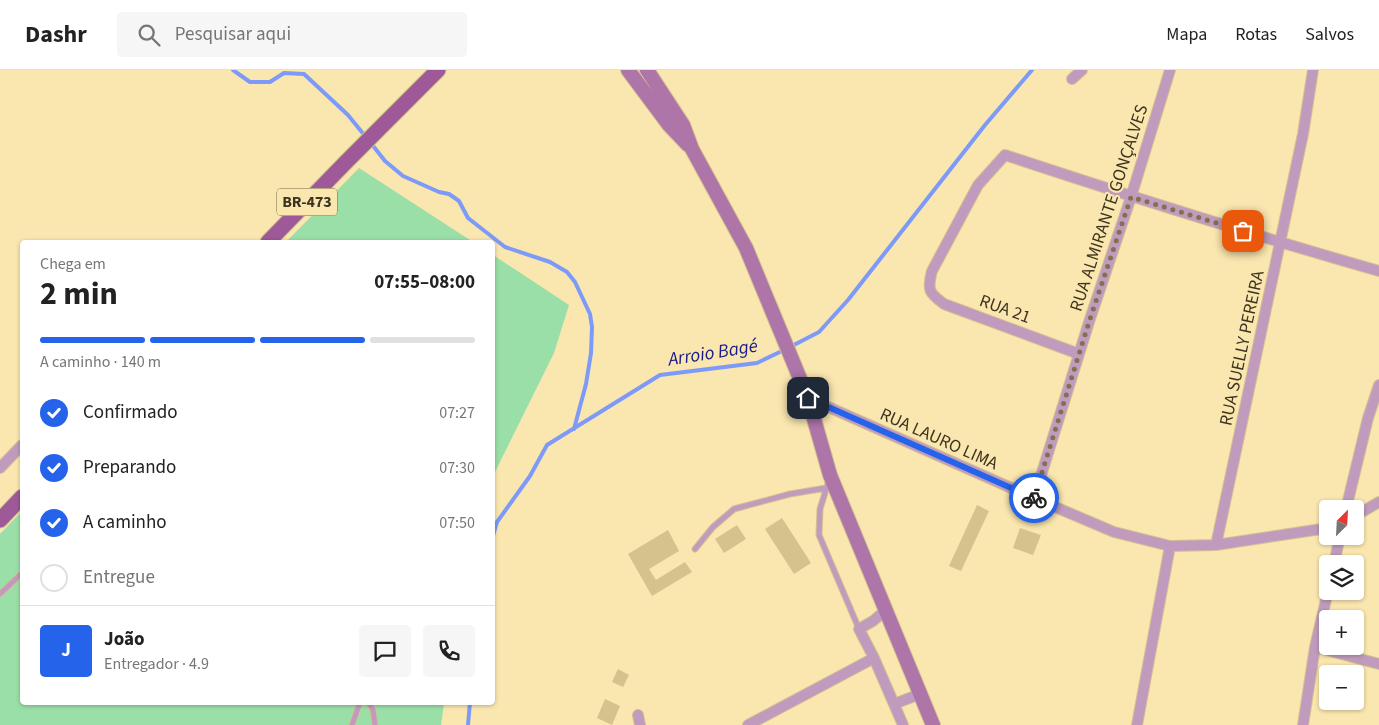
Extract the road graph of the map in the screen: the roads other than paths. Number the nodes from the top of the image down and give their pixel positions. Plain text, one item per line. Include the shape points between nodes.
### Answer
1 (438, 70) edge
2 (628, 70) edge
3 (647, 70) edge
4 (1082, 70) edge
5 (1159, 70) edge
6 (1313, 70) edge
7 (1169, 74) edge
8 (1072, 79) dead end
9 (692, 149) junction
10 (1131, 197) junction
11 (270, 240) edge
12 (1281, 243) junction
13 (1379, 271) edge
14 (1079, 354) junction
15 (1379, 385) edge
16 (808, 398) junction
17 (20, 447) edge
18 (0, 468) edge
19 (828, 482) junction
20 (1034, 498) junction
21 (20, 499) edge
22 (1348, 500) edge
23 (1379, 502) edge
24 (1364, 511) edge
25 (0, 520) edge
26 (1319, 529) edge
27 (1216, 545) junction
28 (1170, 546) junction
29 (695, 549) dead end
30 (20, 575) edge
31 (0, 594) edge
32 (1326, 600) edge
33 (886, 610) junction
34 (860, 629) junction
35 (1315, 647) junction
36 (874, 658) junction
37 (1379, 664) edge
38 (920, 694) junction
39 (894, 704) junction
40 (359, 705) edge
41 (370, 705) edge
42 (352, 725) edge
43 (375, 725) edge
44 (748, 725) edge
45 (904, 725) edge
46 (933, 725) edge
47 (1137, 725) edge
48 (1303, 725) edge

1 - 11 main road, BR-473
2 - 9 main road via 669,125
3 - 9 main road via 683,125
4 - 8 street
5 - 7 street
6 - 12 street, RUA SUELLY PEREIRA
7 - 10 street, RUA ALMIRANTE GONÇALVES
9 - 16 main road via 746,248
10 - 12 street
10 - 14 street, RUA ALMIRANTE GONÇALVES
10 - 14 street, RUA 21 via 1006,155 978,185 932,271 928,285 932,296 944,304
12 - 13 street
12 - 27 street, RUA SUELLY PEREIRA
14 - 20 street, RUA ALMIRANTE GONÇALVES
15 - 22 street
16 - 19 main road
16 - 20 street, RUA LAURO LIMA
17 - 18 street
19 - 29 lane via 734,509
19 - 33 main road
19 - 34 lane via 820,510 819,535
20 - 28 street, RUA LAURO LIMA via 1114,532
21 - 25 main road
23 - 24 street
26 - 27 street, RUA LAURO LIMA
27 - 28 street, RUA LAURO LIMA
28 - 47 street
30 - 31 lane
32 - 35 street
33 - 34 street
33 - 38 main road
34 - 36 street
35 - 37 street
35 - 48 street
36 - 39 street
36 - 44 street
38 - 39 street
38 - 46 main road
39 - 45 street
40 - 42 lane
41 - 43 lane

